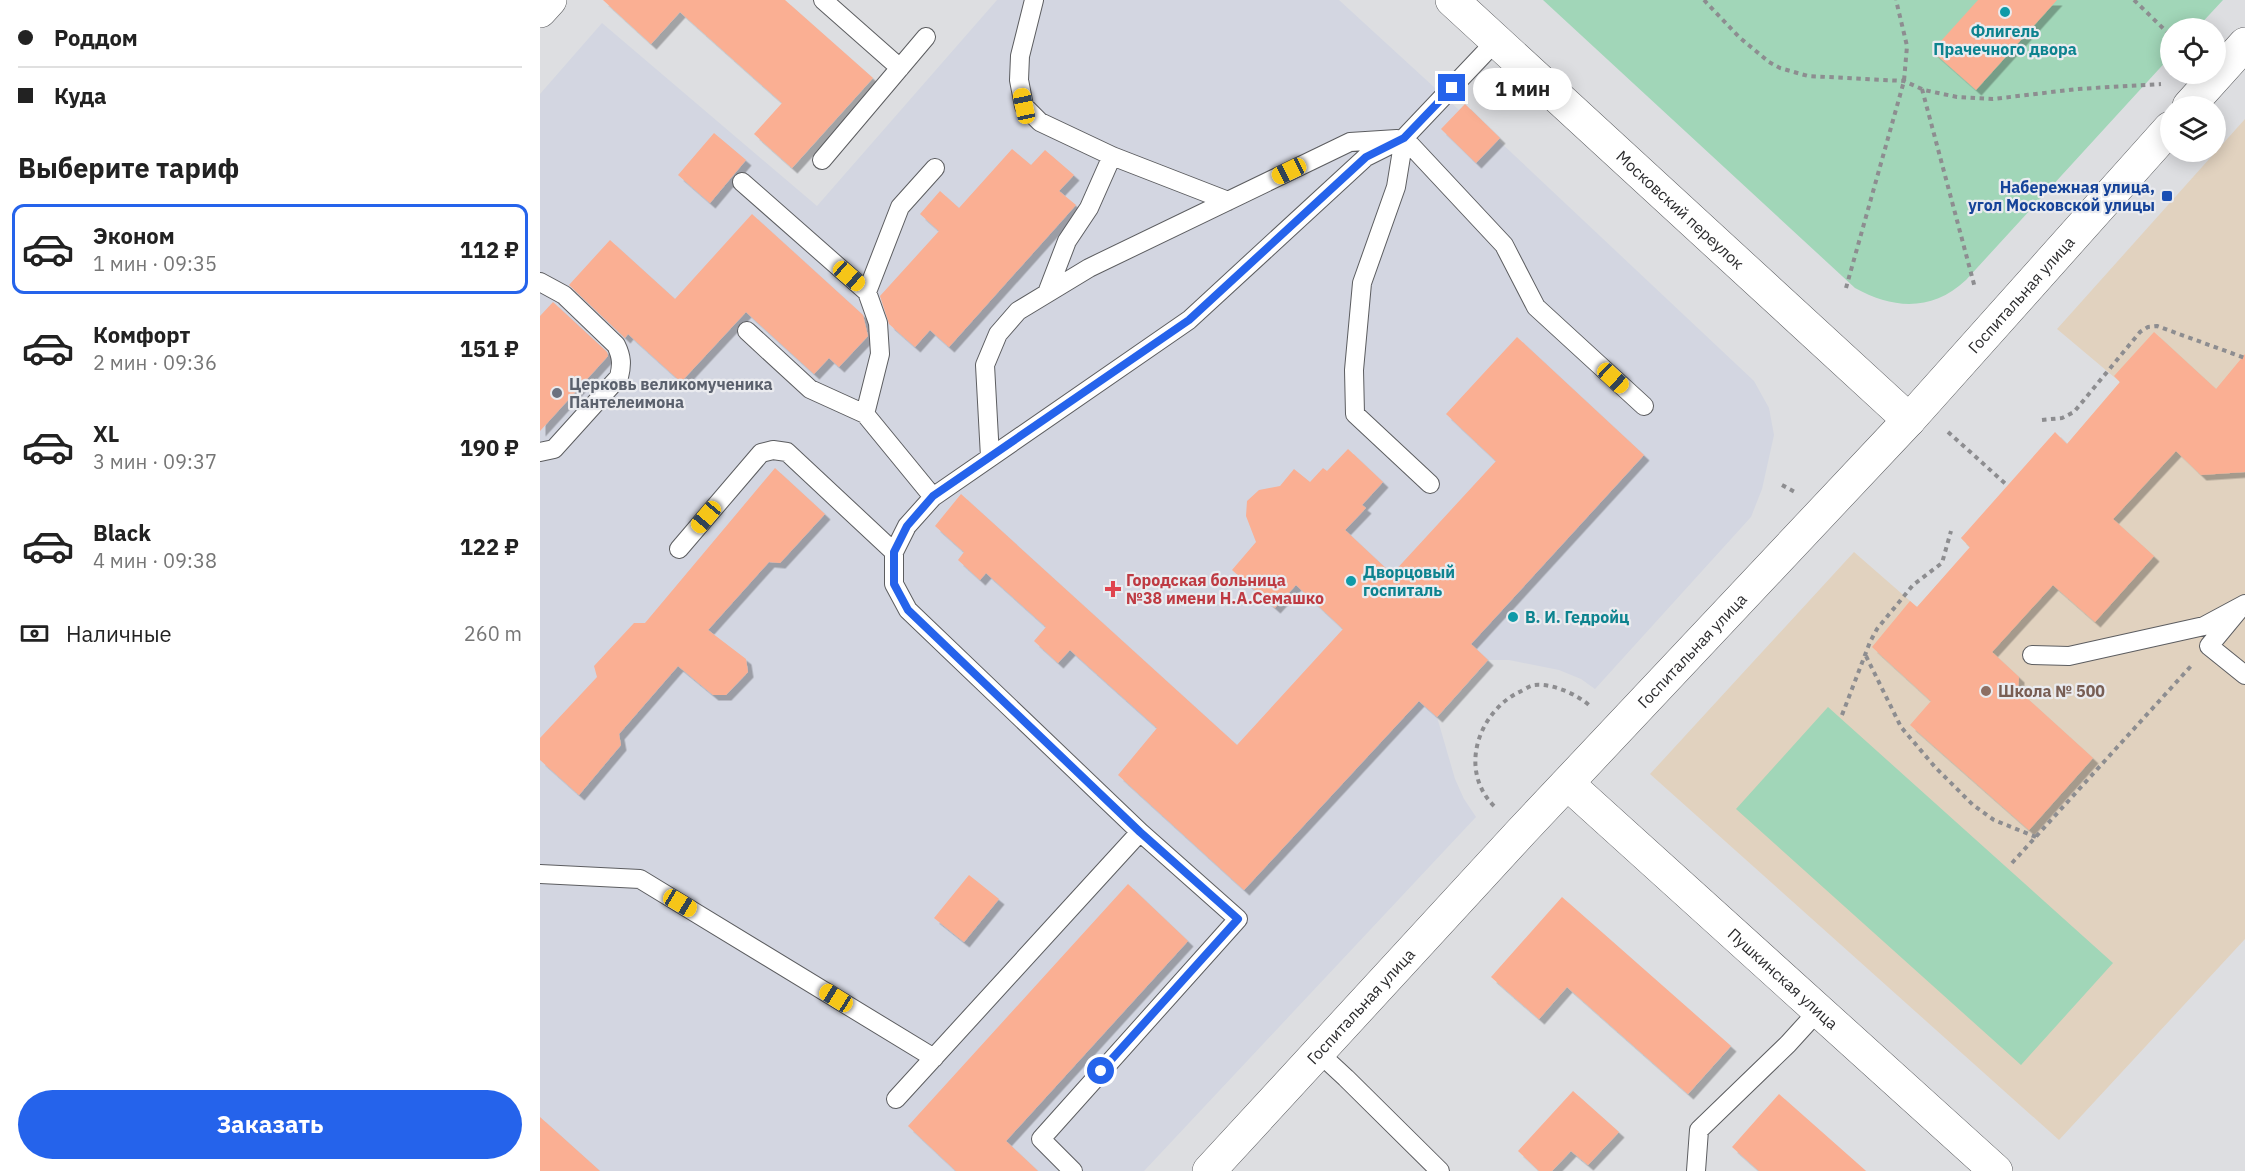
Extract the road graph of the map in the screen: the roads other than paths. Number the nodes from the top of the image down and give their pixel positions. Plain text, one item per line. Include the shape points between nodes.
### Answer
1 (550, 0) edge
2 (823, 0) edge
3 (1034, 0) edge
4 (1452, 0) edge
5 (540, 11) edge
6 (926, 36) dead end
7 (1496, 41) junction
8 (2242, 54) edge
9 (900, 68) junction
10 (2199, 96) edge
11 (1404, 138) junction
12 (2160, 139) edge
13 (1112, 156) junction
14 (822, 160) dead end
15 (935, 168) dead end
16 (742, 182) dead end
17 (1228, 201) junction
18 (540, 282) edge
19 (867, 292) junction
20 (1047, 294) junction
21 (747, 332) dead end
22 (1644, 406) dead end
23 (864, 414) junction
24 (1909, 420) junction
25 (540, 452) edge
26 (990, 457) junction
27 (1430, 484) dead end
28 (933, 496) junction
29 (679, 549) dead end
30 (894, 552) junction
31 (2244, 605) edge
32 (2032, 655) dead end
33 (2245, 675) edge
34 (1568, 784) junction
35 (1140, 832) junction
36 (540, 874) edge
37 (1818, 1011) junction
38 (1318, 1053) junction
39 (934, 1058) junction
40 (896, 1099) dead end
41 (1073, 1171) edge
42 (1209, 1171) edge
43 (1440, 1171) edge
44 (1696, 1171) edge
45 (1996, 1171) edge

1 - 5 street
2 - 9 lane
3 - 13 lane via 1020,56 1024,106 1040,122
4 - 7 street, Московский переулок
6 - 9 lane
7 - 11 lane
7 - 24 street, Московский переулок
8 - 10 street
9 - 14 lane
11 - 17 lane via 1350,142
11 - 22 lane via 1504,245 1536,307
11 - 26 lane via 1366,157 1189,320
11 - 27 lane via 1396,187 1362,283 1354,414
12 - 24 street, Госпитальная улица
13 - 17 lane
13 - 20 lane via 1089,208 1066,240
15 - 19 lane via 900,207
16 - 19 lane
17 - 20 lane via 1089,268
18 - 25 lane via 564,294 616,345 622,365 619,377 554,449
19 - 23 lane via 878,323 880,354
20 - 26 lane via 1018,311 998,334 985,365
21 - 23 lane via 810,390
23 - 28 lane
24 - 34 street, Госпитальная улица
26 - 28 lane
28 - 30 lane via 907,526
29 - 30 lane via 761,453 773,450 787,452
30 - 35 lane via 894,584 908,610
31 - 32 lane via 2204,626 2069,656
31 - 33 lane via 2209,646
34 - 37 street, Пушкинская улица
34 - 38 street, Госпитальная улица
35 - 39 lane
35 - 41 lane via 1238,919 1041,1139
36 - 39 lane via 640,879
37 - 44 lane via 1699,1130
37 - 45 street, Пушкинская улица
38 - 42 street, Госпитальная улица
38 - 43 lane
39 - 40 lane

